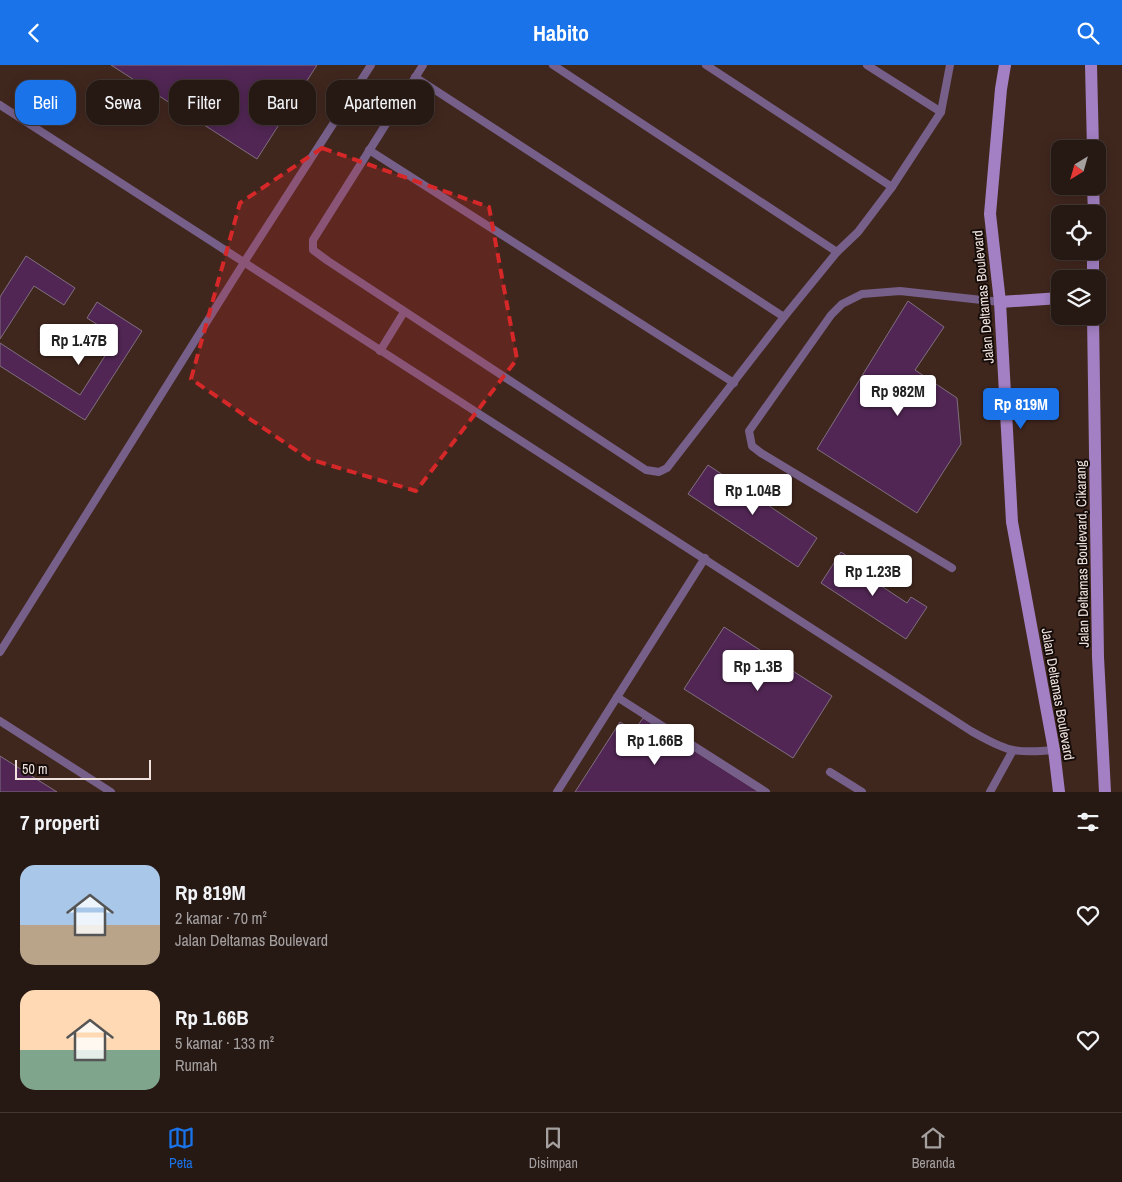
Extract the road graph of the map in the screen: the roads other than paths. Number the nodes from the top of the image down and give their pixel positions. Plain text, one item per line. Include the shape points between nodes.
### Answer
1 (371, 65) edge
2 (422, 65) edge
3 (553, 65) edge
4 (706, 65) edge
5 (867, 65) edge
6 (950, 65) edge
7 (1004, 65) edge
8 (1091, 65) edge
9 (415, 77) junction
10 (0, 105) edge
11 (941, 112) junction
12 (1093, 140) edge
13 (369, 150) junction
14 (892, 187) junction
15 (837, 252) junction
16 (243, 264) junction
17 (1051, 299) edge
18 (1000, 302) junction
19 (404, 311) junction
20 (784, 317) junction
21 (1093, 325) edge
22 (380, 351) junction
23 (734, 383) junction
24 (705, 558) junction
25 (952, 568) dead end
26 (0, 652) edge
27 (617, 697) junction
28 (0, 721) edge
29 (1054, 751) junction
30 (1012, 752) junction
31 (830, 772) dead end
32 (111, 792) edge
33 (556, 792) edge
34 (766, 792) edge
35 (862, 792) edge
36 (990, 792) edge
37 (1059, 792) edge
38 (1105, 792) edge

1 - 16 lane
2 - 9 lane
3 - 15 lane
4 - 14 lane
5 - 11 lane
6 - 11 lane
7 - 18 street, Jalan Deltamas Boulevard via 990,214
8 - 12 street
9 - 13 lane
9 - 20 lane
10 - 16 lane
11 - 14 lane
13 - 19 lane via 313,240 313,249
13 - 23 lane
14 - 15 lane via 858,232
15 - 20 lane
16 - 22 lane
16 - 26 lane
17 - 18 street
18 - 25 lane via 900,291 862,294 842,304 749,431 752,446 761,453
18 - 29 street, Jalan Deltamas Boulevard via 1012,522
19 - 22 lane
19 - 23 lane via 646,470 659,472 667,468
20 - 23 lane
21 - 38 street, Jalan Deltamas Boulevard, Cikarang via 1098,657
22 - 24 lane
24 - 27 lane
24 - 30 lane via 971,731
27 - 33 lane
27 - 34 lane
28 - 32 lane
29 - 30 lane
29 - 37 street, Jalan Deltamas Boulevard
30 - 36 lane
31 - 35 lane

